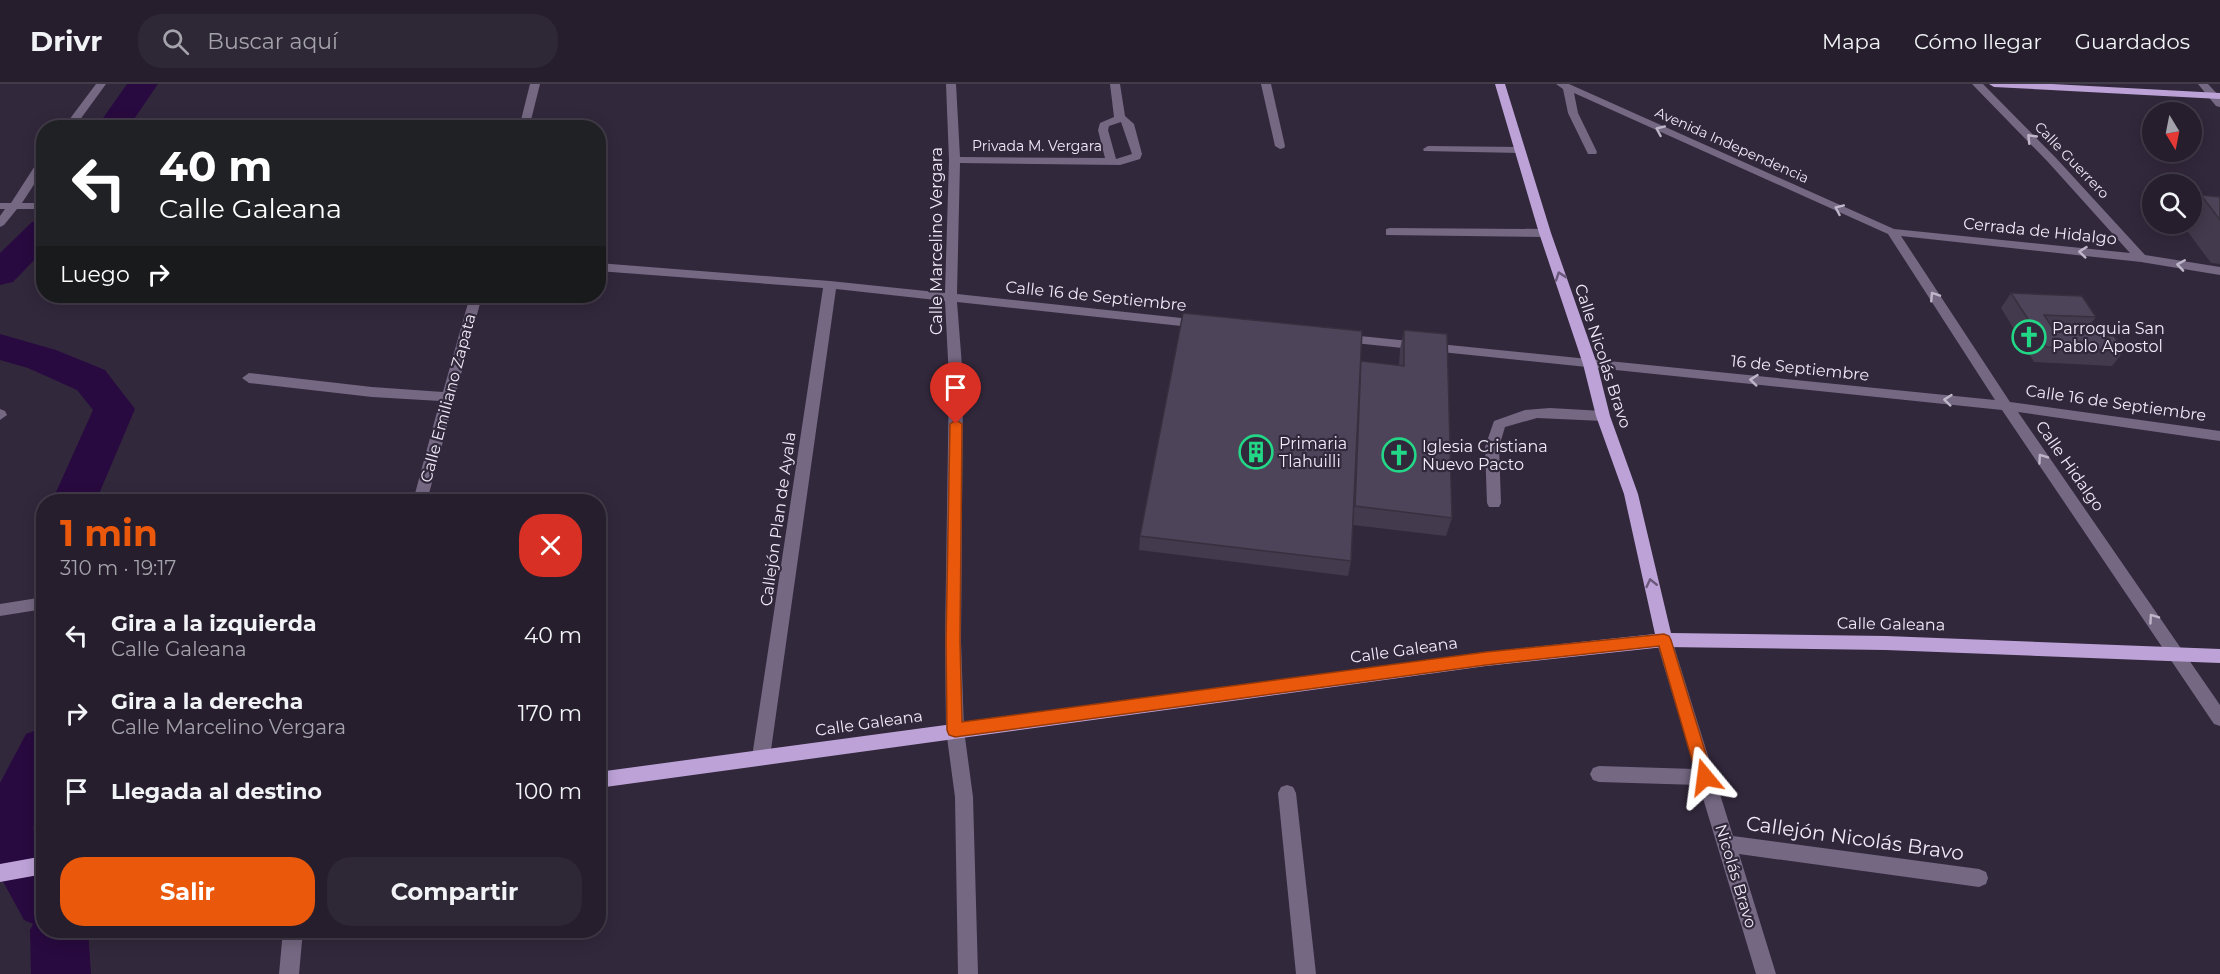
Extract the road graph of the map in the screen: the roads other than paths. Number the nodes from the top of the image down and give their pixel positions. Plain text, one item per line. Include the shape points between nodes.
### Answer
1 (101, 84) edge
2 (535, 84) edge
3 (951, 84) edge
4 (1115, 84) edge
5 (1266, 84) edge
6 (1500, 84) edge
7 (1977, 84) edge
8 (1994, 84) edge
9 (2203, 84) edge
10 (1564, 86) edge
11 (2216, 95) edge
12 (2220, 104) edge
13 (74, 120) edge
14 (526, 120) edge
15 (1116, 120) junction
16 (1280, 146) dead end
17 (1428, 149) dead end
18 (1520, 150) junction
19 (1592, 152) dead end
20 (955, 160) junction
21 (1115, 161) junction
22 (36, 172) edge
23 (15, 205) junction
24 (0, 206) edge
25 (36, 206) edge
26 (0, 223) edge
27 (1390, 232) dead end
28 (1892, 232) junction
29 (1545, 233) junction
30 (2141, 258) junction
31 (606, 268) edge
32 (2220, 271) edge
33 (830, 285) junction
34 (951, 299) junction
35 (475, 303) edge
36 (1212, 325) edge
37 (1330, 337) edge
38 (1590, 364) junction
39 (249, 378) dead end
40 (449, 398) junction
41 (2006, 406) junction
42 (1604, 417) junction
43 (2220, 436) edge
44 (422, 494) edge
45 (1494, 502) dead end
46 (36, 604) edge
47 (0, 610) edge
48 (1664, 640) junction
49 (2177, 654) junction
50 (2220, 656) edge
51 (2220, 719) edge
52 (955, 730) junction
53 (761, 758) junction
54 (1599, 774) dead end
55 (1705, 777) junction
56 (606, 779) edge
57 (1287, 793) dead end
58 (1726, 844) junction
59 (36, 866) edge
60 (0, 873) edge
61 (1979, 878) dead end
62 (292, 938) edge
63 (289, 974) edge
64 (968, 974) edge
65 (1306, 974) edge
66 (1766, 974) edge

1 - 13 street
2 - 14 street
3 - 20 street, Calle Marcelino Vergara
4 - 15 street
5 - 16 street
6 - 18 main road, Calle Nicolás Bravo
30 -> 7 street, Calle Guerrero
8 - 11 main road
9 - 11 street
10 - 19 street via 1572,113
28 -> 10 street, Avenida Independencia
11 - 12 street
15 - 21 street via 1104,124 1103,130
15 - 21 street via 1129,124 1137,154 1132,159
17 - 18 street
18 - 29 main road, Calle Nicolás Bravo
20 - 21 street, Privada M. Vergara
20 - 34 street, Calle Marcelino Vergara
22 - 23 street
23 - 24 street
23 - 25 street
23 - 26 street
27 - 29 street
30 -> 28 street, Cerrada de Hidalgo
41 -> 28 street, Calle Hidalgo
38 -> 29 main road, Calle Nicolás Bravo
32 -> 30 street, Cerrada de Hidalgo
31 - 33 street, Calle 16 de Septiembre
33 - 34 street, Calle 16 de Septiembre
33 - 53 street, Callejón Plan de Ayala
34 - 36 street, Calle 16 de Septiembre
34 - 52 street, Calle Marcelino Vergara via 956,379
35 - 40 street, Calle Emiliano Zapata
37 - 38 street
41 -> 38 street, 16 de Septiembre
38 - 42 main road, Calle Nicolás Bravo
39 - 40 street
40 - 44 street, Calle Emiliano Zapata
41 - 43 street, Calle 16 de Septiembre
49 -> 41 street, Calle Hidalgo
42 - 45 street via 1552,411 1521,415 1499,424 1492,447
48 -> 42 main road, Calle Nicolás Bravo via 1631,494
46 - 47 street
48 - 49 main road, Calle Galeana via 1886,643
48 - 52 main road, Calle Galeana via 1474,660
48 - 55 street, Nicolás Bravo
49 - 50 main road, Calle Galeana
49 - 51 street, Calle Hidalgo
52 - 53 main road, Calle Galeana
52 - 64 street, Calle Marcelino Vergara via 964,797
53 - 56 main road, Calle Galeana
54 - 55 street
55 - 58 street, Nicolás Bravo
57 - 65 street
58 - 61 street, Callejón Nicolás Bravo
58 - 66 street, Nicolás Bravo
59 - 60 main road
62 - 63 street

